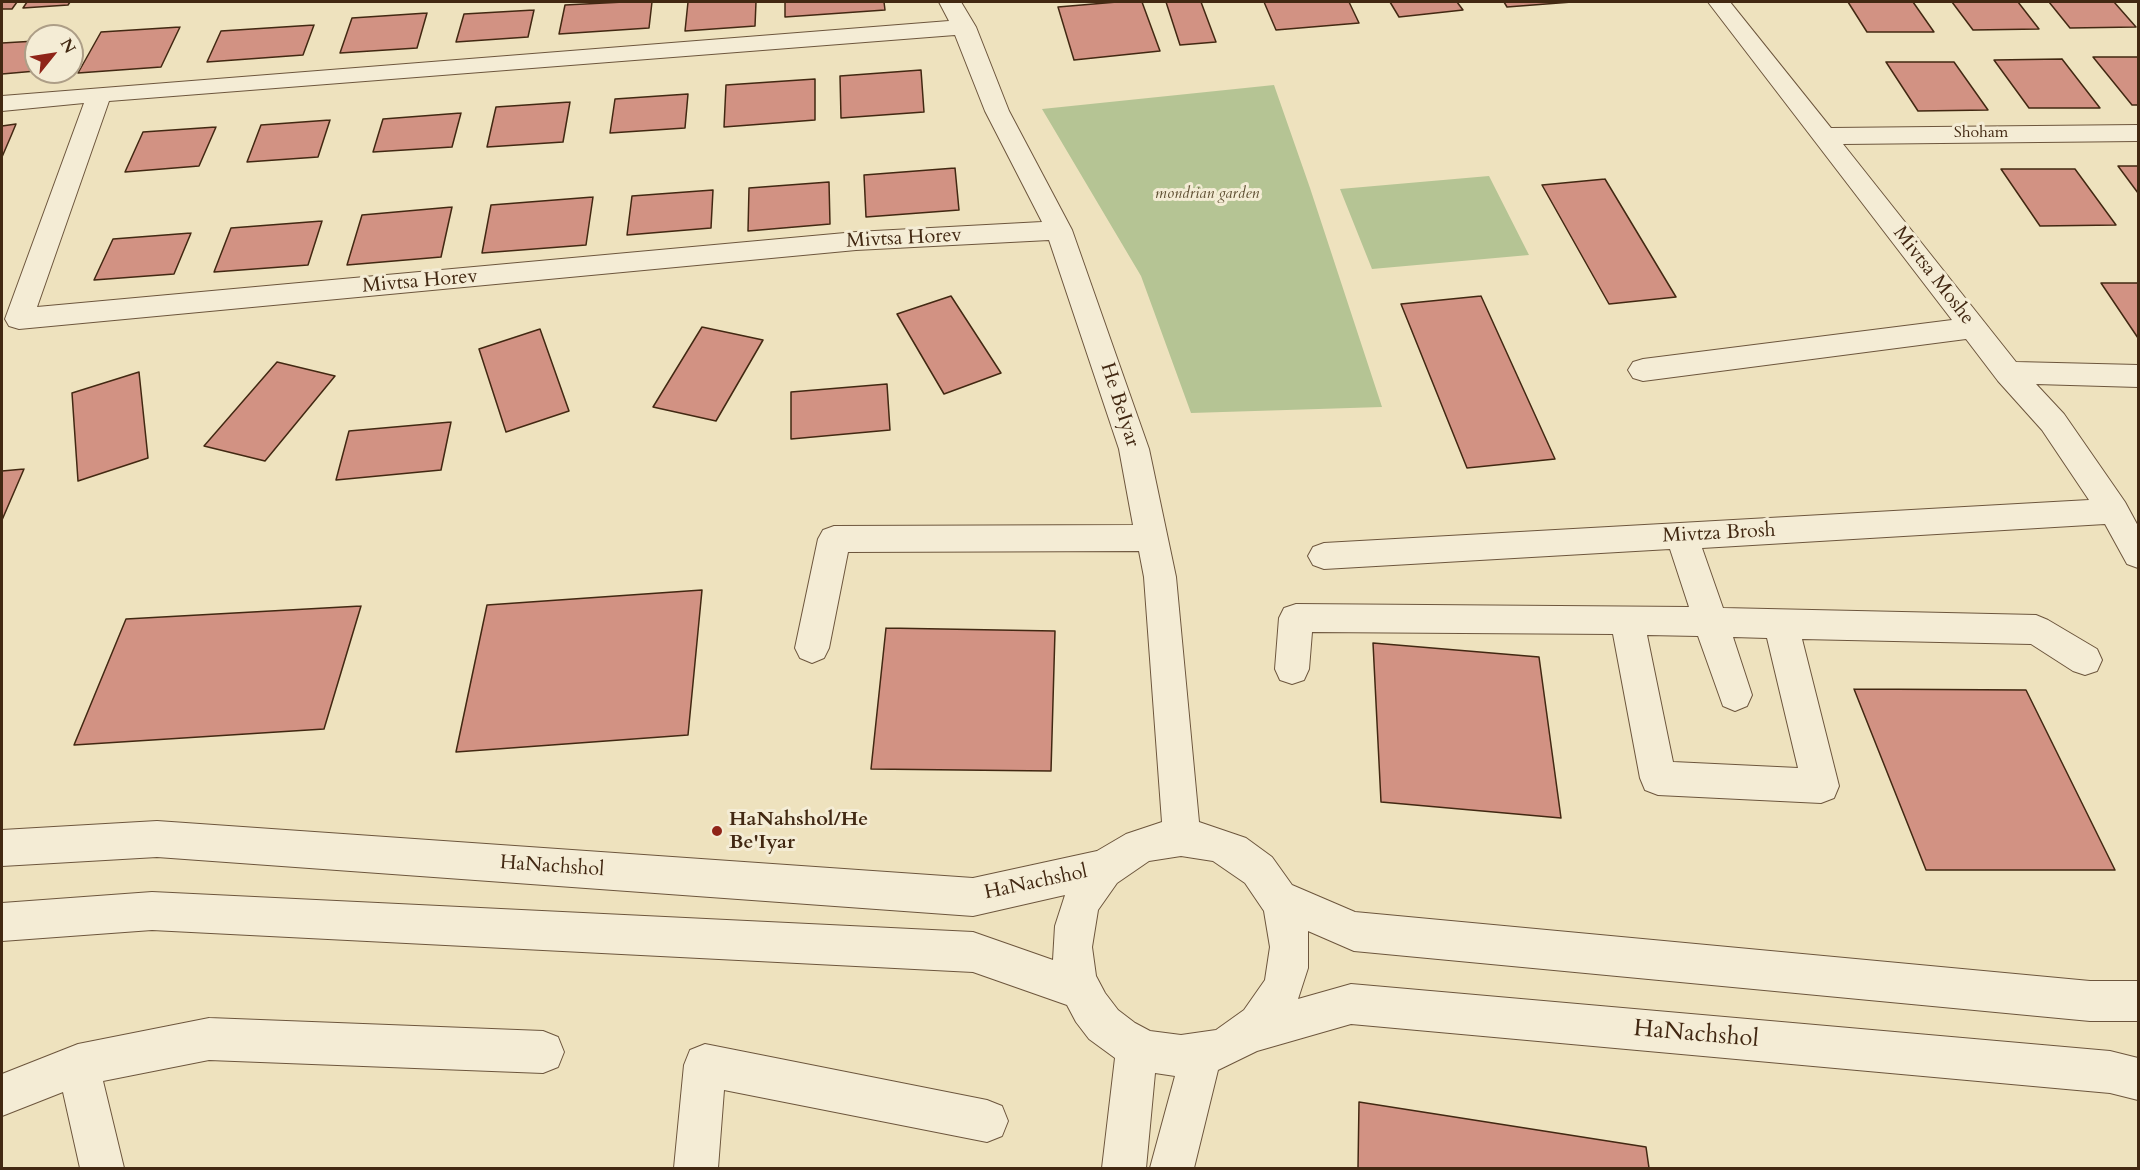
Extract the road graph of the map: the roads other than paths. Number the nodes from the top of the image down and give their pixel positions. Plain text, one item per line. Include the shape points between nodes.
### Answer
1 (950, 2) edge
2 (1719, 2) edge
3 (964, 27) junction
4 (99, 94) junction
5 (2, 103) edge
6 (2139, 133) edge
7 (1824, 136) junction
8 (1059, 230) junction
9 (1973, 328) junction
10 (1643, 370) dead end
11 (2008, 374) junction
12 (2139, 376) edge
13 (2114, 511) junction
14 (1682, 536) junction
15 (1152, 538) junction
16 (2139, 555) edge
17 (1324, 556) dead end
18 (1627, 620) junction
19 (1710, 623) junction
20 (1781, 624) junction
21 (812, 648) dead end
22 (2085, 660) dead end
23 (1292, 669) dead end
24 (1735, 695) dead end
25 (1182, 838) junction
26 (2, 848) edge
27 (1100, 869) junction
28 (1276, 897) junction
29 (2, 922) edge
30 (1084, 991) junction
31 (2139, 1000) edge
32 (1257, 1031) junction
33 (1137, 1046) junction
34 (543, 1052) dead end
35 (1201, 1057) junction
36 (78, 1065) junction
37 (2139, 1079) edge
38 (2, 1095) edge
39 (987, 1121) dead end
40 (102, 1168) edge
41 (696, 1168) edge
42 (1124, 1168) edge
43 (1172, 1168) edge

1 - 3 street, He BeIyar
2 - 7 street, Mivtsa Moshe
3 - 4 street
3 - 8 street, He BeIyar via 997,111
4 - 5 street
4 - 8 street, Mivtsa Horev via 19,319 856,241
6 - 7 street, Shoham
7 - 9 street, Mivtsa Moshe
8 - 15 street, He BeIyar via 1134,449
9 - 10 street
9 - 11 street, Mivtsa Moshe
11 - 12 street
11 - 13 street, Mivtsa Moshe via 2053,422
13 - 14 street, Mivtza Brosh
13 - 16 street, Mivtsa Moshe
14 - 17 street, Mivtza Brosh
14 - 19 street
15 - 21 street via 834,539
15 - 25 street, He BeIyar via 1160,577
18 - 19 street
18 - 20 street via 1658,778 1821,786
18 - 23 street via 1296,618
19 - 20 street
19 - 24 street
20 - 22 street via 2036,630
25 - 27 street, HaNachshol via 1152,840 1124,851
25 - 28 street, HaNachshol via 1209,842 1235,855 1258,873
26 - 27 street, HaNachshol via 157,839 973,897
27 - 30 street, HaNachshol via 1082,896 1073,926 1073,959
28 - 31 street, HaNachshol via 1354,931 2078,1000
28 - 32 street, HaNachshol via 1288,930 1290,968 1279,1003
29 - 30 street via 152,911 973,952
30 - 33 street, HaNachshol via 1106,1023
32 - 35 street, HaNachshol via 1231,1049
32 - 37 street, HaNachshol via 1351,1004 2110,1072
33 - 35 street, HaNachshol via 1169,1056
33 - 42 street
34 - 36 street via 209,1039
35 - 43 street
36 - 38 street
36 - 40 street
39 - 41 street via 705,1065

